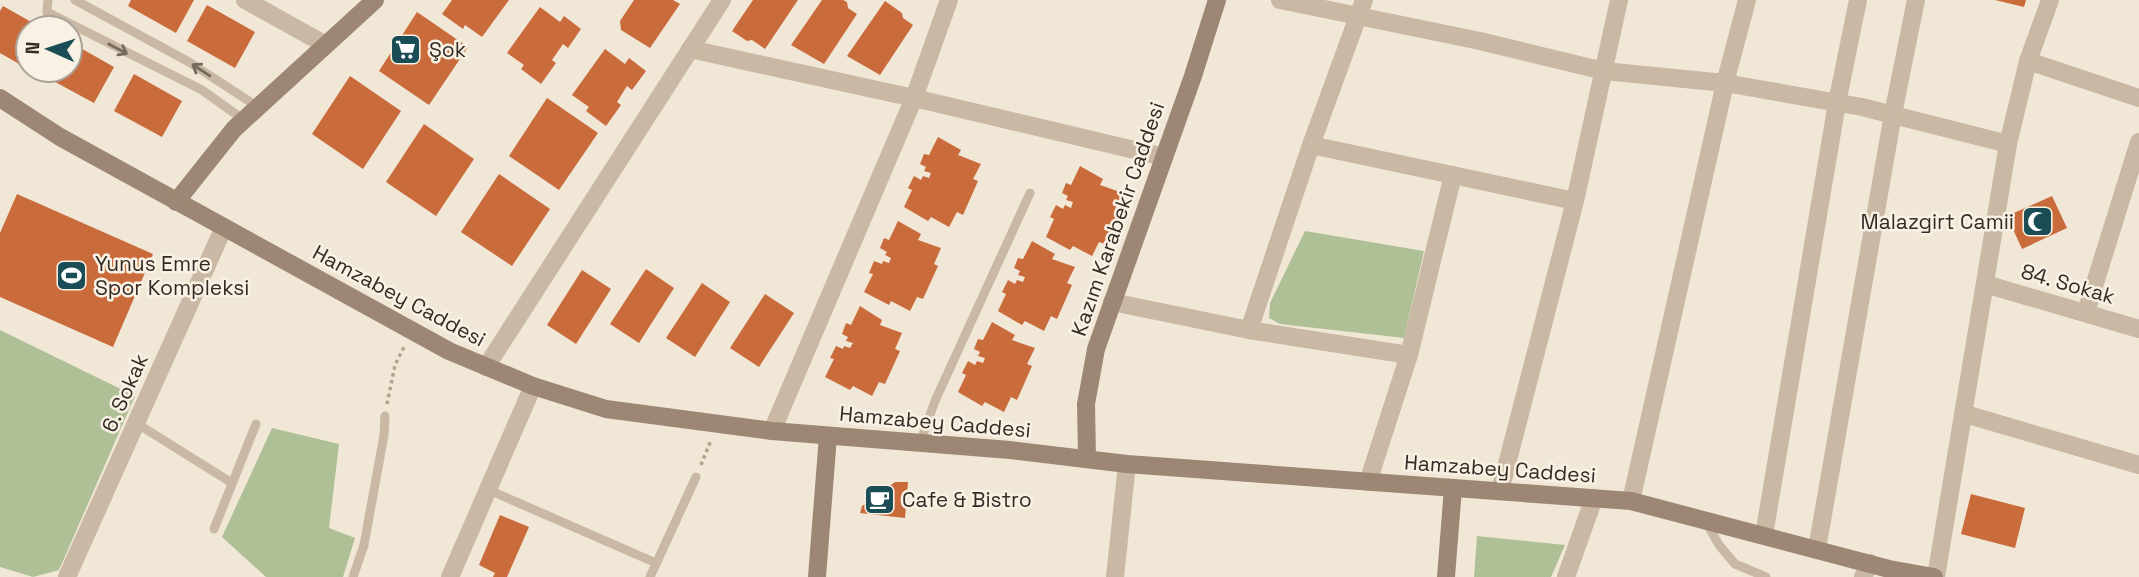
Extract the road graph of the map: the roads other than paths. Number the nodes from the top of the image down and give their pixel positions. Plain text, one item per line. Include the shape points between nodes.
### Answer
1 (48, 0) edge
2 (75, 0) edge
3 (245, 0) edge
4 (375, 0) edge
5 (722, 0) edge
6 (949, 0) edge
7 (1217, 0) edge
8 (1280, 0) edge
9 (1619, 0) edge
10 (1747, 0) edge
11 (1858, 0) edge
12 (1916, 0) edge
13 (2050, 0) edge
14 (1362, 8) edge
15 (326, 45) junction
16 (690, 49) junction
17 (2028, 61) junction
18 (1604, 71) junction
19 (1725, 83) junction
20 (0, 98) edge
21 (915, 98) junction
22 (2139, 98) edge
23 (1837, 103) junction
24 (258, 107) junction
25 (1893, 114) junction
26 (244, 120) junction
27 (2139, 142) edge
28 (2008, 144) junction
29 (1311, 145) junction
30 (1164, 157) junction
31 (1453, 175) junction
32 (2132, 187) edge
33 (1030, 193) dead end
34 (1575, 201) junction
35 (176, 202) junction
36 (224, 227) junction
37 (1985, 284) junction
38 (1112, 302) junction
39 (2085, 312) junction
40 (2139, 329) edge
41 (1249, 330) junction
42 (1409, 355) junction
43 (486, 367) junction
44 (533, 386) junction
45 (1965, 414) junction
46 (385, 416) road end
47 (136, 423) junction
48 (256, 424) dead end
49 (772, 431) junction
50 (828, 436) junction
51 (920, 443) junction
52 (1087, 458) junction
53 (1127, 464) junction
54 (2139, 465) edge
55 (696, 477) road end
56 (1368, 482) junction
57 (232, 483) junction
58 (1452, 488) junction
59 (489, 490) junction
60 (1500, 491) junction
61 (1594, 498) junction
62 (1631, 501) junction
63 (1706, 520) junction
64 (214, 528) dead end
65 (1764, 535) junction
66 (1816, 549) junction
67 (656, 562) junction
68 (1866, 570) edge
69 (67, 577) edge
70 (354, 577) edge
71 (450, 577) edge
72 (650, 577) edge
73 (817, 577) edge
74 (1115, 577) edge
75 (1446, 577) edge
76 (1566, 577) edge
77 (1766, 577) edge
78 (1935, 577) edge

1 -> 26 lane via 47,12 202,90
24 -> 2 lane via 189,62
3 - 15 street
4 - 15 street
5 - 16 street
6 - 21 street
7 - 30 street, Kazım Karabekir Caddesi
8 - 14 street
9 - 18 street
10 - 19 street
11 - 23 street
12 - 25 street
13 - 17 street
14 - 18 street
14 - 29 street
15 - 24 street
16 - 21 street
16 - 43 street
17 - 22 street
17 - 28 street
18 - 19 street
18 - 34 street
19 - 23 street
19 - 62 street
20 - 35 street, Hamzabey Caddesi
21 - 30 street
21 - 49 street
23 - 25 street
23 - 65 street
24 - 26 street
25 - 28 street
25 - 66 street
26 - 35 street
27 - 32 street
28 - 37 street
29 - 31 street
29 - 41 street
30 - 38 street, Kazım Karabekir Caddesi
31 - 34 street
31 - 42 street
32 - 39 street
33 - 51 lane via 934,401
34 - 60 street
35 - 36 street, Hamzabey Caddesi
36 - 43 street, Hamzabey Caddesi
36 - 47 street, 6. Sokak
37 - 39 street, 84. Sokak
37 - 45 street
38 - 41 street
38 - 52 street, Kazım Karabekir Caddesi via 1096,349 1086,404
39 - 40 street, 84. Sokak
41 - 42 street
42 - 56 street
43 - 44 street, Hamzabey Caddesi
44 - 49 street, Hamzabey Caddesi via 606,409
44 - 59 street
45 - 54 street
45 - 78 street
46 - 70 lane via 364,545
47 - 57 lane
47 - 69 street, 6. Sokak
48 - 57 lane
49 - 50 street, Hamzabey Caddesi
50 - 51 street, Hamzabey Caddesi
50 - 73 street
51 - 52 street, Hamzabey Caddesi
52 - 53 street, Hamzabey Caddesi
53 - 56 street, Hamzabey Caddesi
53 - 74 street
55 - 67 lane
56 - 58 street, Hamzabey Caddesi
57 - 64 lane
58 - 60 street, Hamzabey Caddesi
58 - 75 street
59 - 67 lane
59 - 71 street
60 - 61 street, Hamzabey Caddesi
61 - 62 street, Hamzabey Caddesi
61 - 76 street
62 - 63 street, Hamzabey Caddesi
63 - 65 street, Hamzabey Caddesi
63 - 77 lane via 1735,564
65 - 66 street, Hamzabey Caddesi
66 - 68 street, Hamzabey Caddesi
67 - 72 lane
68 - 78 street, Hamzabey Caddesi

